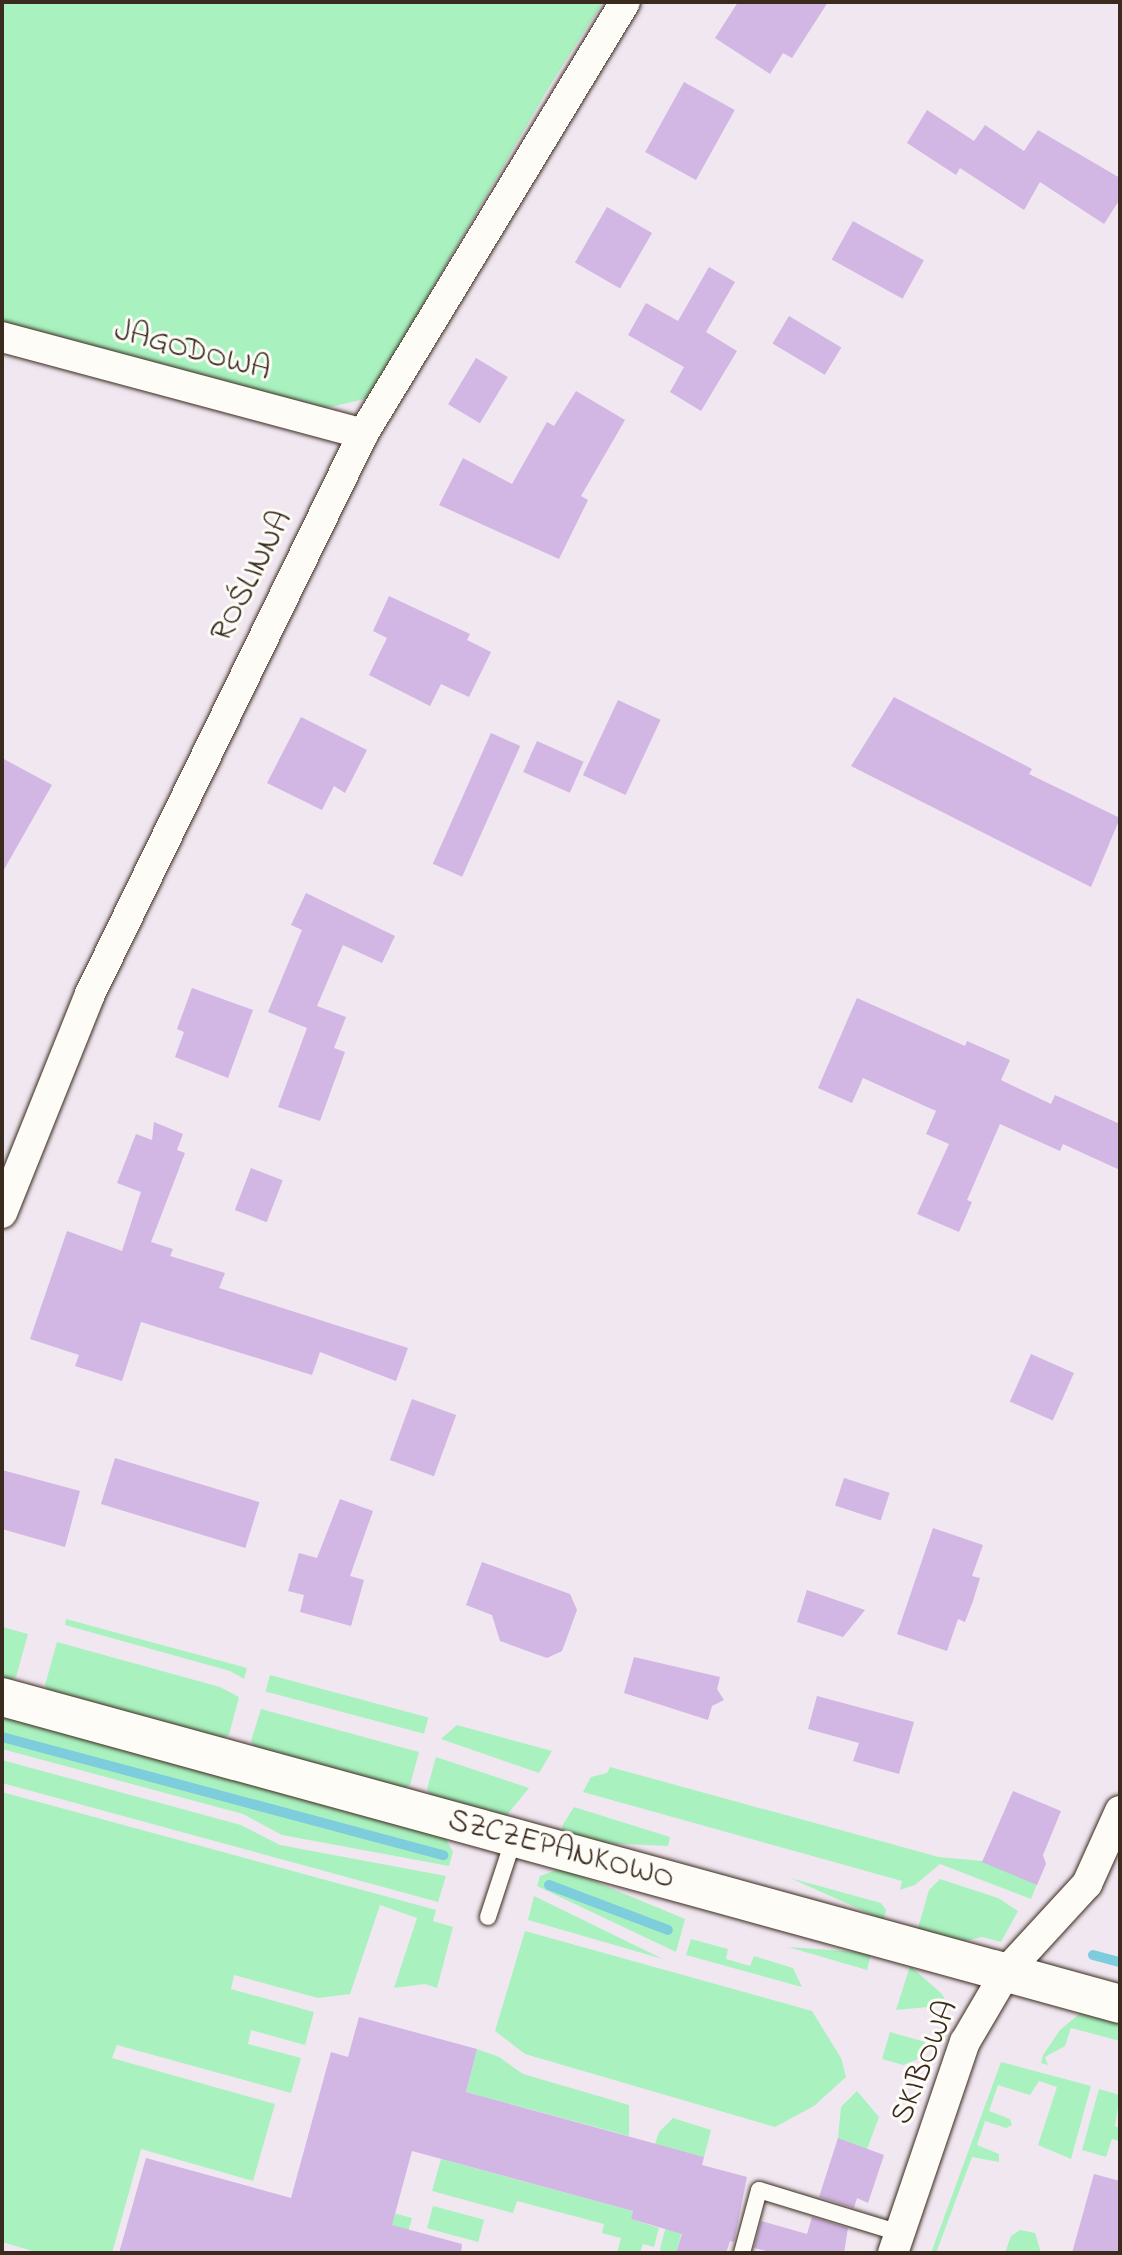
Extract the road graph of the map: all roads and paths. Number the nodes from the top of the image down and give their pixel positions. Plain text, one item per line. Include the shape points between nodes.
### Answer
1 (625, 2) edge
2 (2, 337) edge
3 (363, 434) junction
4 (2, 1213) edge
5 (2, 1697) edge
6 (1120, 1811) edge
7 (514, 1838) junction
8 (488, 1917) dead end
9 (1006, 1972) junction
10 (1120, 2004) edge
11 (897, 2243) edge
12 (742, 2253) edge

1 - 3 street, ROŚLINNA
2 - 3 street, JAGODOWA
3 - 4 street, ROŚLINNA via 90,994
5 - 7 street, SZCZEPANKOWO
6 - 9 street, SKIBOWA via 1087,1884
7 - 8 lane
7 - 9 street, SZCZEPANKOWO
9 - 10 street, SZCZEPANKOWO
9 - 11 street, SKIBOWA via 965,2042
11 - 12 lane via 759,2190

